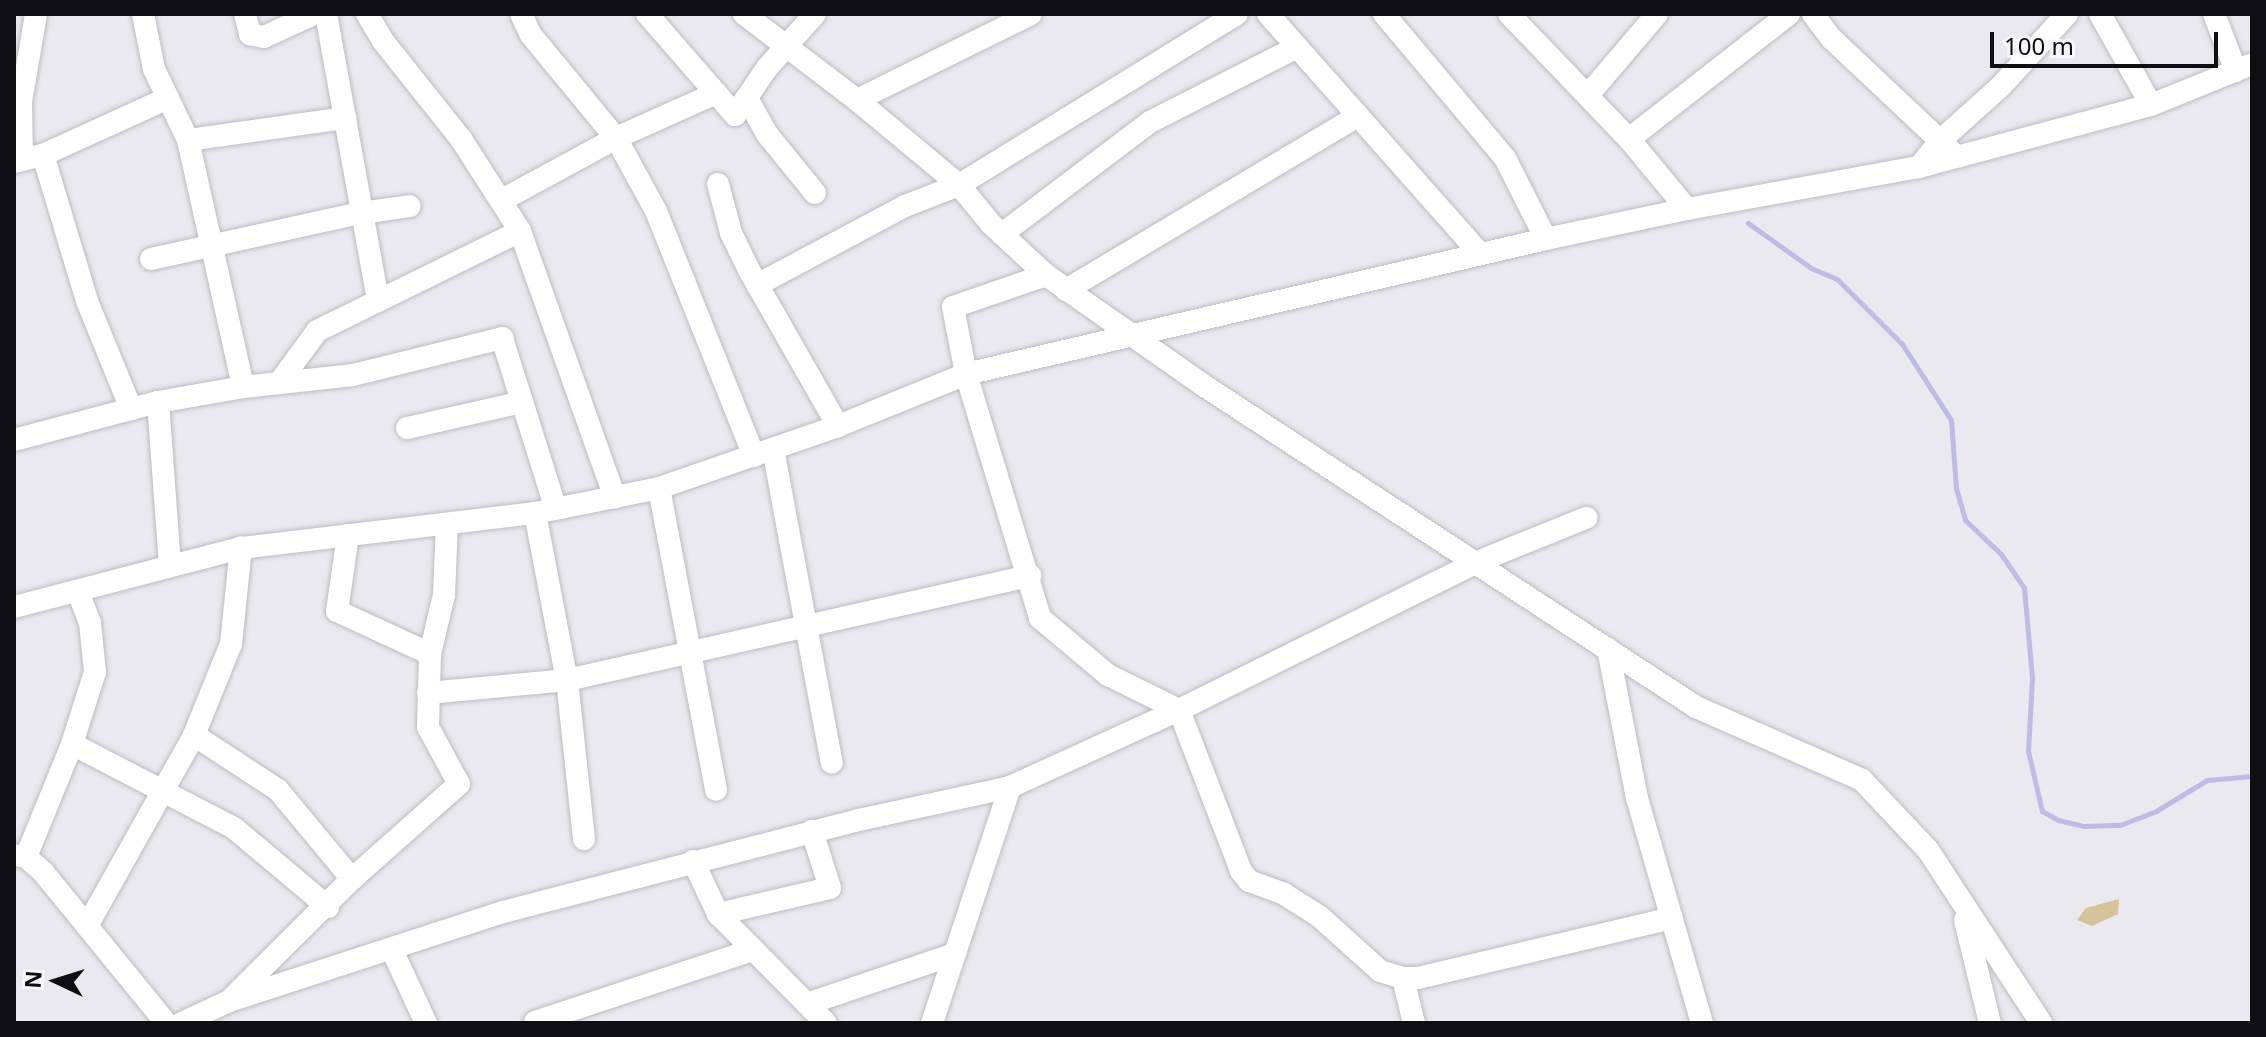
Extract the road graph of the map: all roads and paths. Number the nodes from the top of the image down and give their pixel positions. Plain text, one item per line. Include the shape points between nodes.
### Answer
1 (36, 14) edge
2 (143, 14) edge
3 (245, 14) edge
4 (314, 14) edge
5 (326, 14) edge
6 (367, 14) edge
7 (521, 14) edge
8 (647, 14) edge
9 (744, 14) edge
10 (815, 14) edge
11 (1031, 14) edge
12 (1237, 14) edge
13 (1268, 14) edge
14 (1384, 14) edge
15 (1657, 14) edge
16 (1789, 14) edge
17 (1813, 14) edge
18 (2067, 14) edge
19 (2100, 14) edge
20 (2214, 14) edge
21 (1524, 19) edge
22 (786, 44) junction
23 (1297, 47) junction
24 (2244, 67) edge
25 (716, 93) junction
26 (1588, 95) junction
27 (168, 98) junction
28 (747, 98) junction
29 (857, 100) junction
30 (17, 101) edge
31 (2151, 105) junction
32 (1358, 116) junction
33 (345, 118) junction
34 (616, 138) junction
35 (1629, 139) junction
36 (188, 140) junction
37 (1948, 148) junction
38 (26, 159) edge
39 (718, 184) dead end
40 (959, 185) junction
41 (815, 193) dead end
42 (502, 200) junction
43 (410, 206) dead end
44 (1687, 209) junction
45 (361, 213) junction
46 (520, 231) junction
47 (1002, 234) junction
48 (1546, 239) junction
49 (209, 245) junction
50 (1480, 254) junction
51 (151, 259) dead end
52 (1046, 275) junction
53 (757, 285) junction
54 (1066, 290) junction
55 (378, 299) junction
56 (1132, 336) junction
57 (966, 374) junction
58 (279, 383) junction
59 (243, 387) junction
60 (158, 402) junction
61 (522, 402) junction
62 (131, 409) junction
63 (838, 426) junction
64 (407, 428) dead end
65 (14, 440) edge
66 (763, 452) junction
67 (659, 488) junction
68 (615, 498) junction
69 (546, 511) junction
70 (1586, 518) dead end
71 (447, 524) junction
72 (348, 535) junction
73 (241, 548) junction
74 (1477, 562) junction
75 (170, 566) junction
76 (1030, 576) junction
77 (78, 592) junction
78 (14, 607) edge
79 (806, 626) junction
80 (1608, 649) junction
81 (691, 652) junction
82 (430, 654) junction
83 (567, 680) junction
84 (428, 693) junction
85 (1179, 710) junction
86 (194, 735) junction
87 (72, 744) junction
88 (832, 763) dead end
89 (1010, 787) junction
90 (163, 788) junction
91 (716, 790) dead end
92 (812, 831) junction
93 (584, 839) dead end
94 (20, 856) edge
95 (693, 861) junction
96 (352, 879) junction
97 (1960, 900) junction
98 (328, 907) junction
99 (718, 914) junction
100 (1672, 918) junction
101 (87, 926) junction
102 (392, 950) junction
103 (753, 950) junction
104 (955, 954) junction
105 (1403, 978) junction
106 (229, 1001) junction
107 (807, 1004) junction
108 (535, 1022) edge
109 (166, 1023) edge
110 (182, 1023) edge
111 (426, 1023) edge
112 (825, 1023) edge
113 (932, 1023) edge
114 (1414, 1023) edge
115 (1702, 1023) edge
116 (1990, 1023) edge
117 (2041, 1023) edge

1 - 30 street
2 - 27 street via 154,69
3 - 4 street via 250,34 256,37
5 - 33 street
6 - 42 street
7 - 34 street via 531,35
8 - 25 street
9 - 22 street
10 - 22 street
11 - 29 street
12 - 40 street
13 - 23 street
14 - 48 street via 1505,158
15 - 26 street
16 - 35 street
17 - 37 street via 1832,39
18 - 37 street
19 - 31 street
20 - 24 street
21 - 26 street
22 - 28 street
22 - 29 street
23 - 32 street
23 - 47 street via 1150,122
24 - 31 street
25 - 28 street via 735,115
25 - 34 street
26 - 35 street
27 - 36 street
27 - 38 street
28 - 41 street via 767,134
29 - 40 street
30 - 38 street
31 - 37 street
32 - 50 street
32 - 54 street
33 - 36 street
33 - 45 street
34 - 42 street
34 - 66 street via 660,219
35 - 44 street
36 - 49 street
37 - 44 street via 1919,167
38 - 62 street
39 - 53 street via 731,233
40 - 47 street
40 - 53 street via 905,206
42 - 46 street
43 - 45 street
44 - 48 street
45 - 49 street
45 - 55 street
46 - 55 street
46 - 68 street
47 - 52 street
48 - 50 street
49 - 51 street
49 - 59 street
50 - 56 street
52 - 54 street
52 - 57 street via 953,307
53 - 63 street
54 - 56 street
55 - 58 street via 317,331
56 - 57 street
56 - 74 street
57 - 63 street
57 - 76 street
58 - 59 street
58 - 61 street via 353,375 502,338
59 - 60 street
60 - 62 street
60 - 75 street
61 - 64 street
61 - 69 street
62 - 65 street
63 - 66 street
66 - 67 street
66 - 79 street
67 - 68 street
67 - 81 street
68 - 69 street
69 - 71 street
69 - 83 street
70 - 74 street
71 - 72 street
71 - 82 street via 444,595
72 - 73 street
72 - 82 street via 337,611
73 - 75 street
73 - 86 street via 231,644
74 - 80 street
74 - 85 street
75 - 77 street
76 - 79 street
76 - 85 street via 1040,618 1108,675
77 - 78 street
77 - 87 street via 90,623 95,672
79 - 81 street
79 - 88 street
80 - 97 street via 1696,707 1862,780 1928,850
80 - 100 street via 1637,798
81 - 83 street
81 - 91 street
82 - 84 street
83 - 84 street
83 - 93 street
84 - 96 street via 428,727 459,784
85 - 89 street
85 - 105 street via 1249,881 1284,894 1319,916 1380,971
86 - 90 street
86 - 96 street via 278,790
87 - 90 street
87 - 94 street
89 - 92 street
89 - 104 street
90 - 98 street via 234,828
90 - 101 street
92 - 95 street
92 - 99 street via 830,888
94 - 101 street via 43,872
95 - 99 street
95 - 102 street via 503,912
96 - 98 street
97 - 116 street
97 - 117 street
98 - 106 street
99 - 103 street
100 - 105 street
100 - 115 street
101 - 109 street
102 - 106 street
102 - 111 street
103 - 107 street
103 - 108 street
104 - 107 street
104 - 113 street
105 - 114 street
106 - 110 street
107 - 112 street

